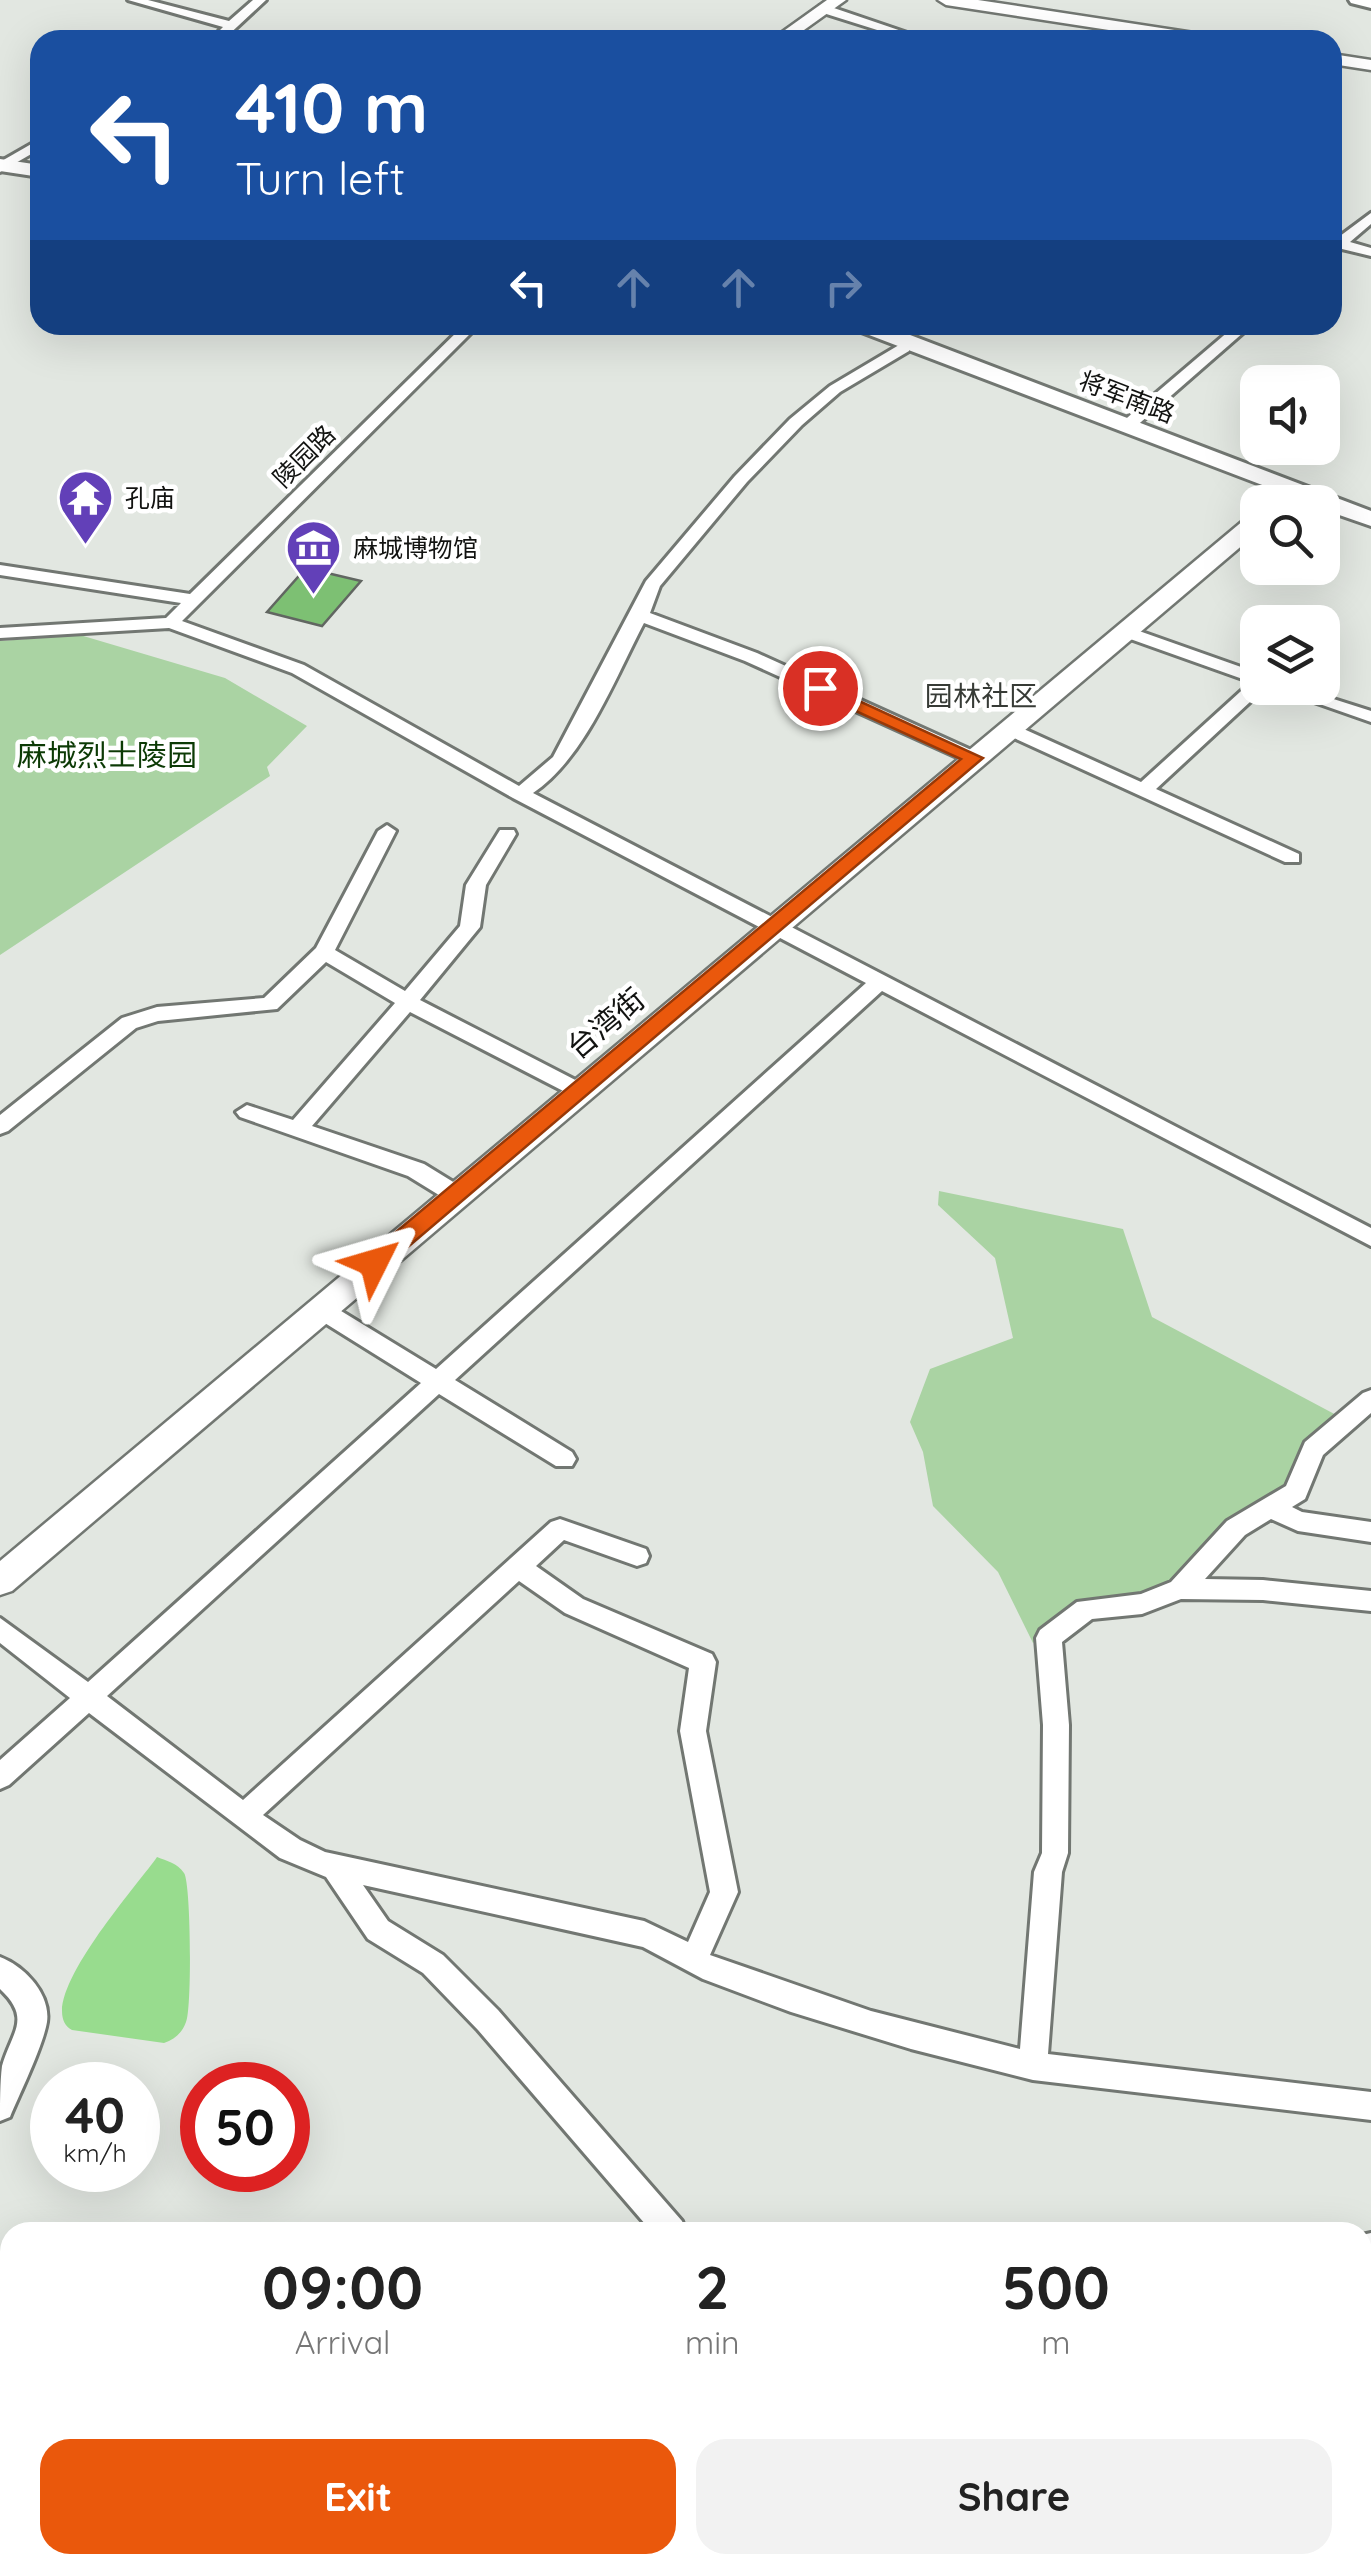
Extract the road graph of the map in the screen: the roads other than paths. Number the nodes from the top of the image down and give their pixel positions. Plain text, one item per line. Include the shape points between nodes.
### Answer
1 (134, 0) edge
2 (260, 0) edge
3 (946, 0) edge
4 (978, 0) edge
5 (1354, 0) edge
6 (1371, 4) edge
7 (831, 5) edge
8 (233, 26) junction
9 (228, 30) edge
10 (794, 30) edge
11 (896, 30) edge
12 (1157, 30) edge
13 (1164, 30) edge
14 (1342, 59) edge
15 (1371, 63) edge
16 (30, 149) edge
17 (3, 164) edge
18 (30, 167) edge
19 (1371, 217) edge
20 (1342, 242) edge
21 (1342, 248) edge
22 (1371, 252) edge
23 (462, 335) edge
24 (871, 335) edge
25 (890, 335) edge
26 (1233, 335) edge
27 (904, 348) junction
28 (1128, 426) junction
29 (1252, 485) edge
30 (1340, 516) edge
31 (1371, 519) edge
32 (1371, 528) edge
33 (1240, 535) edge
34 (0, 570) edge
35 (194, 600) junction
36 (640, 615) junction
37 (171, 623) junction
38 (1125, 631) junction
39 (0, 633) edge
40 (1240, 675) edge
41 (1240, 699) edge
42 (1335, 705) edge
43 (1371, 717) edge
44 (1008, 729) junction
45 (974, 758) junction
46 (1144, 790) junction
47 (520, 794) junction
48 (387, 830) dead end
49 (508, 834) dead end
50 (1292, 858) dead end
51 (772, 927) junction
52 (324, 952) junction
53 (880, 982) junction
54 (408, 1002) junction
55 (578, 1090) junction
56 (247, 1112) dead end
57 (0, 1126) edge
58 (297, 1129) junction
59 (455, 1194) junction
60 (1371, 1238) edge
61 (320, 1308) junction
62 (439, 1382) junction
63 (1371, 1399) edge
64 (564, 1459) dead end
65 (1269, 1507) junction
66 (1371, 1532) edge
67 (636, 1556) dead end
68 (518, 1567) junction
69 (0, 1581) edge
70 (1180, 1589) junction
71 (1371, 1601) edge
72 (0, 1629) edge
73 (88, 1697) junction
74 (0, 1777) edge
75 (244, 1816) junction
76 (336, 1869) junction
77 (694, 1961) junction
78 (0, 1970) edge
79 (1033, 2066) junction
80 (1371, 2106) edge
81 (0, 2107) edge
82 (662, 2222) edge

1 - 8 street
2 - 8 street
3 - 12 main road
4 - 13 main road
5 - 6 street
7 - 10 main road
7 - 11 street
8 - 9 street
14 - 15 main road
16 - 17 street
17 - 18 highway
19 - 20 street
21 - 22 street
23 - 35 street, 陵园路
24 - 27 highway, 将军南路
25 - 28 highway, 将军南路
26 - 28 street
27 - 29 highway, 将军南路
27 - 36 street via 835,389 796,422 652,584
28 - 31 highway, 将军南路
30 - 32 highway
33 - 38 main road, 台湾街
34 - 35 street
35 - 37 street, 陵园路
36 - 45 street via 751,657
36 - 47 street via 561,760
37 - 39 street
37 - 47 street via 298,669
38 - 40 street
38 - 44 main road, 台湾街
41 - 46 street
42 - 43 street
44 - 45 main road, 台湾街
44 - 46 street
45 - 51 main road, 台湾街
46 - 50 street
47 - 51 street
48 - 52 street
49 - 54 street via 476,885 470,926
51 - 53 street
51 - 55 main road, 台湾街
52 - 54 street
52 - 57 street via 270,1004 157,1014 129,1023
53 - 60 street
53 - 62 street
54 - 55 street
54 - 58 street
55 - 59 main road, 台湾街
56 - 58 street
58 - 59 street via 416,1170
59 - 61 main road, 台湾街
61 - 62 street
61 - 69 main road, 台湾街
62 - 64 street
62 - 73 street
63 - 65 street via 1313,1450 1296,1492
65 - 66 street via 1298,1521
65 - 70 street via 1236,1528
67 - 68 street via 560,1528
68 - 75 street
68 - 77 street via 574,1606 703,1662 693,1731 724,1892
70 - 71 street
70 - 79 street via 1142,1604 1086,1609 1049,1638 1055,1853 1048,1872
72 - 73 street
73 - 74 street
73 - 75 street
75 - 76 street via 290,1849
76 - 77 street via 644,1934
76 - 82 street via 378,1930 433,1964 488,2020
77 - 79 street via 893,2031
78 - 81 street via 29,1997 33,2021
79 - 80 street

